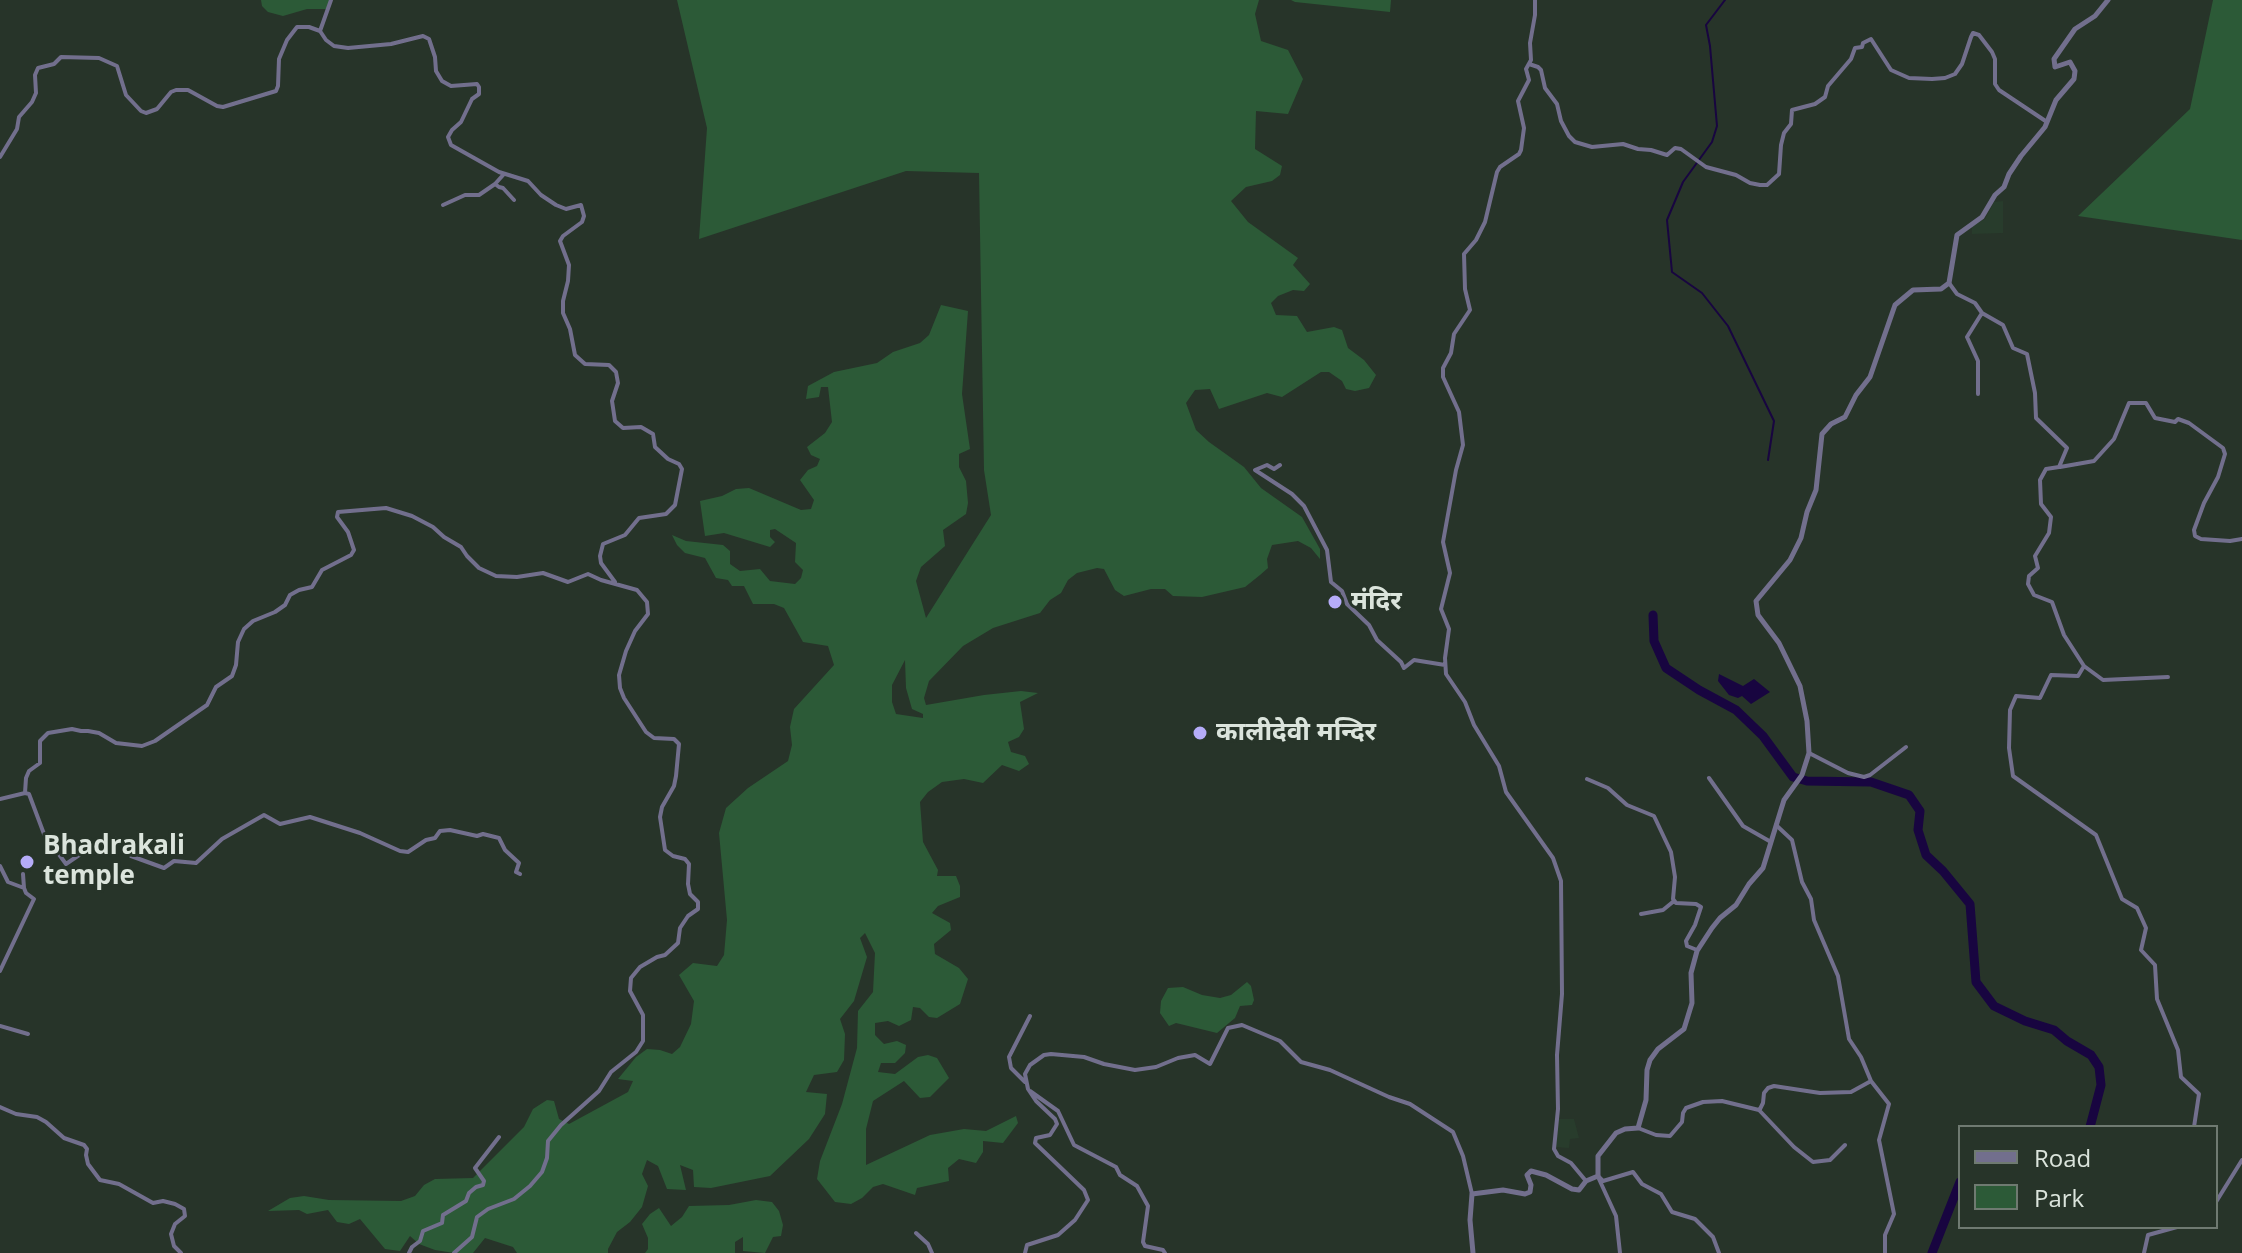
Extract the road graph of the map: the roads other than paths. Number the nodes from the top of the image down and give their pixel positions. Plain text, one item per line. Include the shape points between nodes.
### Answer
1 (331, 0) edge
2 (1535, 0) edge
3 (2108, 0) edge
4 (320, 31) junction
5 (1529, 64) junction
6 (2047, 122) junction
7 (0, 157) edge
8 (504, 174) junction
9 (495, 184) junction
10 (514, 200) dead end
11 (443, 205) dead end
12 (1949, 283) junction
13 (1982, 313) junction
14 (1978, 394) dead end
15 (1280, 465) dead end
16 (2059, 467) junction
17 (2242, 539) edge
18 (621, 586) junction
19 (1445, 665) junction
20 (2084, 666) junction
21 (2168, 677) dead end
22 (1906, 747) dead end
23 (1809, 753) junction
24 (1709, 778) dead end
25 (1587, 779) dead end
26 (25, 793) junction
27 (0, 799) edge
28 (1776, 825) junction
29 (1771, 842) junction
30 (0, 866) edge
31 (23, 874) dead end
32 (520, 874) dead end
33 (24, 888) junction
34 (1674, 901) junction
35 (1641, 914) dead end
36 (1697, 951) junction
37 (0, 971) edge
38 (1030, 1016) dead end
39 (0, 1026) edge
40 (28, 1034) dead end
41 (1871, 1081) junction
42 (1025, 1082) junction
43 (1028, 1089) junction
44 (0, 1107) edge
45 (1759, 1110) junction
46 (2194, 1125) edge
47 (1638, 1128) junction
48 (499, 1137) dead end
49 (1845, 1145) dead end
50 (2242, 1160) edge
51 (1598, 1176) junction
52 (1586, 1181) junction
53 (1472, 1194) junction
54 (2218, 1199) edge
55 (2170, 1229) edge
56 (916, 1233) dead end
57 (181, 1253) edge
58 (409, 1253) edge
59 (454, 1253) edge
60 (932, 1253) edge
61 (1025, 1253) edge
62 (1165, 1253) edge
63 (1473, 1253) edge
64 (1622, 1253) edge
65 (1719, 1253) edge
66 (1885, 1253) edge
67 (2144, 1253) edge

1 - 4 street
2 - 5 street
3 - 6 street via 2075,29 2054,59 2055,67 2070,62 2075,71
4 - 7 street via 297,27 287,40 279,59 278,90 223,107 181,89 146,113 126,95 117,66 99,58 61,57 38,68 36,93
4 - 8 street via 334,46 348,48 429,39 442,81 479,87 450,132 451,145
5 - 6 street via 1541,70 1545,88 1575,142 1592,147 1623,144 1667,155 1681,149 1706,167 1760,185 1779,174 1792,110 1825,97 1855,48 1871,39 1891,70 1932,79 1955,74 1973,33 1979,35 1995,59 1999,90
5 - 19 street via 1529,80 1518,101 1524,128 1521,150 1497,172 1485,222 1464,254 1470,310 1454,334 1443,368 1459,412 1463,445 1443,542 1450,573 1441,609 1449,629
6 - 12 street via 1982,217 1957,235
8 - 9 street
8 - 18 street via 528,181 566,209 581,205 582,222 560,241 569,265 563,313 575,355 585,364 609,365 616,372 615,421 623,428 641,427 653,434 655,447 682,469 675,505 666,514 639,518 625,535 603,544 601,563
9 - 10 street
9 - 11 street via 479,195
12 - 13 street
12 - 23 street via 1941,289 1913,290 1895,305 1870,377 1845,417 1822,434 1816,490 1801,538 1756,601 1758,615 1800,686
13 - 14 street via 1967,337 1978,361
13 - 16 street via 2003,325 2013,348 2027,354 2036,418 2067,448
15 - 19 street via 1255,470 1304,506 1327,550 1331,582 1347,604 1404,668 1414,660
16 - 17 street via 2094,461 2114,439 2129,403 2146,403 2155,418 2189,423 2223,448 2218,477 2195,536
16 - 20 street via 2046,469 2040,480 2041,504 2051,517 2049,533 2035,556 2038,568 2028,584 2034,595 2052,602 2064,635
18 - 26 street via 588,574 568,582 543,573 496,576 412,516 386,508 338,512 354,550 351,555 322,570 312,587 290,595 285,605 244,629 232,676 216,687 207,705 142,746 116,743 88,731 48,733 40,741 40,763 29,771
18 - 59 street via 637,590 647,602 648,614 626,651 620,688 646,732 679,744 674,786 660,817 665,850 689,864 688,884 698,909 680,928 678,943 631,978 630,991 645,1032 635,1053 548,1141 542,1172 530,1186 477,1217 472,1237
19 - 52 street via 1499,766 1506,792 1553,858 1561,881 1554,1149
20 - 21 street via 2103,680
20 - 46 street via 2078,676 2051,675 2040,698 2016,696 2010,710 2013,776 2096,835 2122,899 2137,908 2146,928 2141,950 2155,965 2157,999 2178,1050 2181,1077 2199,1094
22 - 23 street via 1864,777
23 - 28 street
24 - 29 street via 1743,826
25 - 34 street via 1654,816 1671,852
26 - 27 street
26 - 32 street via 44,834 66,864 114,838 131,856 164,868 174,861 196,863 222,839 264,815 280,824 310,817 408,852 440,831 483,834 499,838 519,863
28 - 29 street
28 - 41 street via 1792,840 1814,920 1838,976 1849,1039
29 - 36 street via 1763,868
30 - 33 street via 8,882
31 - 33 street
33 - 37 street via 33,904
34 - 35 street via 1661,911
34 - 36 street via 1701,907 1686,943
36 - 47 street via 1684,1029 1650,1060
38 - 42 street via 1009,1057 1011,1068
39 - 40 street
41 - 45 street via 1851,1092 1774,1086 1764,1093
41 - 66 street via 1889,1104 1879,1140 1894,1214 1885,1235
42 - 43 street
42 - 53 street via 1030,1065 1051,1054 1135,1070 1195,1055 1210,1064 1228,1028 1242,1025 1280,1041 1301,1062 1410,1104 1453,1132
43 - 61 street via 1057,1124 1035,1143 1088,1200 1058,1235 1027,1245
43 - 62 street via 1058,1111 1074,1145 1116,1167 1137,1186 1148,1206 1143,1242
44 - 57 street via 37,1117 64,1138 84,1145 88,1164 100,1180 153,1203 184,1209 185,1216 171,1234
45 - 47 street via 1703,1102 1686,1108 1670,1136
45 - 49 street via 1813,1162 1830,1160
47 - 51 street via 1616,1133 1598,1156
48 - 58 street via 475,1168 483,1185 443,1215 442,1223 423,1231
50 - 54 street
51 - 52 street
51 - 64 street via 1616,1216
51 - 65 street via 1603,1181 1633,1172 1661,1194 1672,1212 1695,1219 1713,1237
52 - 53 street via 1579,1190 1572,1189 1531,1171 1530,1192 1525,1194
53 - 63 street
55 - 67 street via 2148,1235
56 - 60 street

